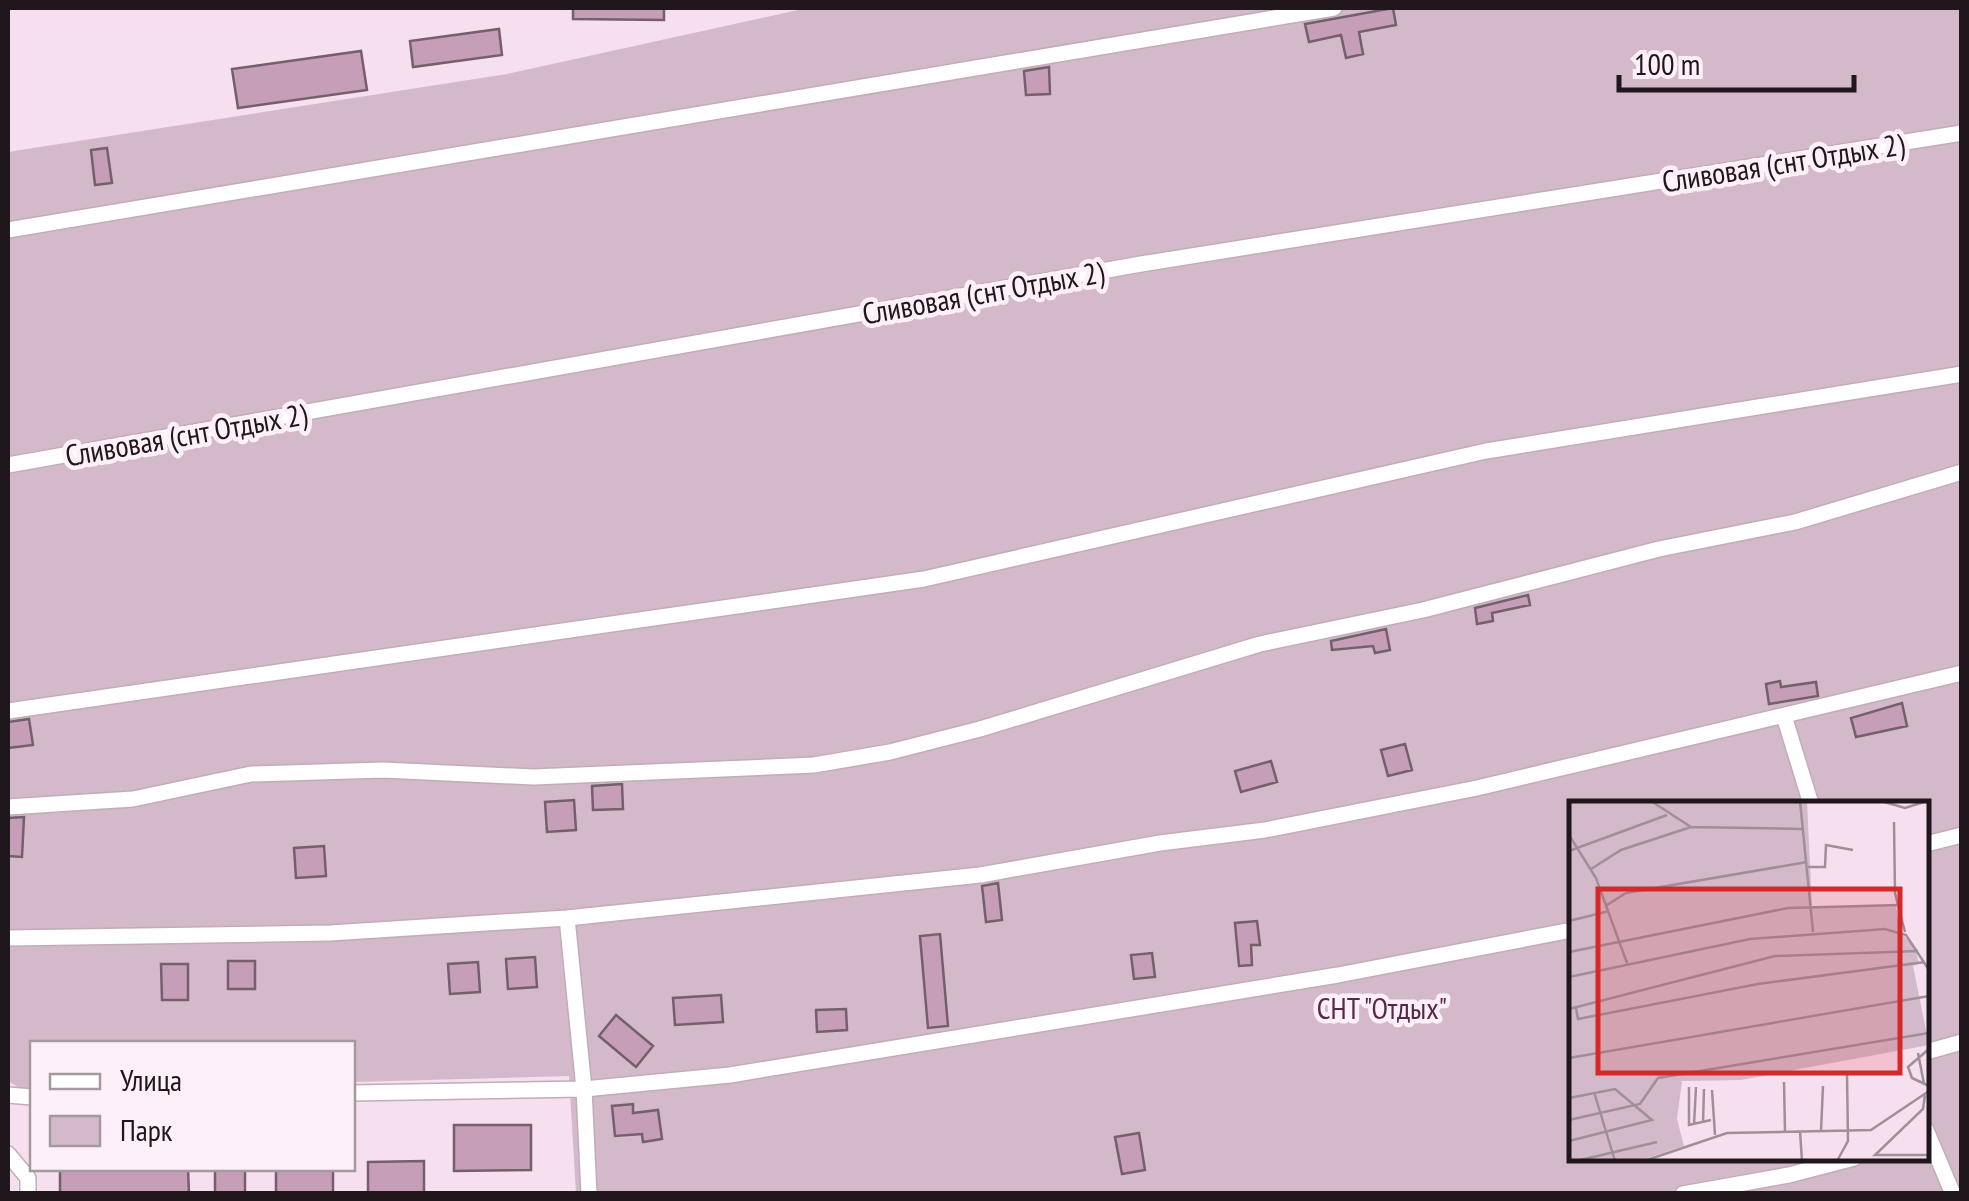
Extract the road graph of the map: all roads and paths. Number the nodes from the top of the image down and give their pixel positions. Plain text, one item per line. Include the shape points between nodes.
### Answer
1 (1334, 8) edge
2 (1962, 133) edge
3 (8, 230) edge
4 (1962, 374) edge
5 (8, 465) edge
6 (1962, 472) edge
7 (1962, 673) edge
8 (8, 711) edge
9 (1784, 716) junction
10 (1809, 801) edge
11 (8, 807) edge
12 (1962, 835) edge
13 (1929, 843) edge
14 (568, 918) junction
15 (1569, 931) edge
16 (8, 938) edge
17 (1962, 1042) edge
18 (1929, 1051) edge
19 (584, 1089) junction
20 (355, 1092) edge
21 (1929, 1137) edge
22 (8, 1154) edge
23 (1843, 1161) edge
24 (28, 1194) edge
25 (589, 1194) edge
26 (1682, 1194) edge
27 (1953, 1194) edge

1 - 3 lane
2 - 5 lane, Сливовая (снт Отдых 2) via 1141,264
4 - 8 lane via 1486,451 924,579
6 - 11 lane via 1795,522 1260,644 890,752 814,765 534,777 383,770 250,774 133,799
7 - 9 lane
9 - 10 lane
9 - 14 lane via 1265,830 980,875
12 - 13 lane
14 - 16 lane via 330,933
14 - 19 lane
15 - 19 lane via 882,1052
17 - 18 lane
19 - 20 lane
19 - 25 lane
21 - 27 lane
22 - 24 lane via 28,1178
23 - 26 lane

